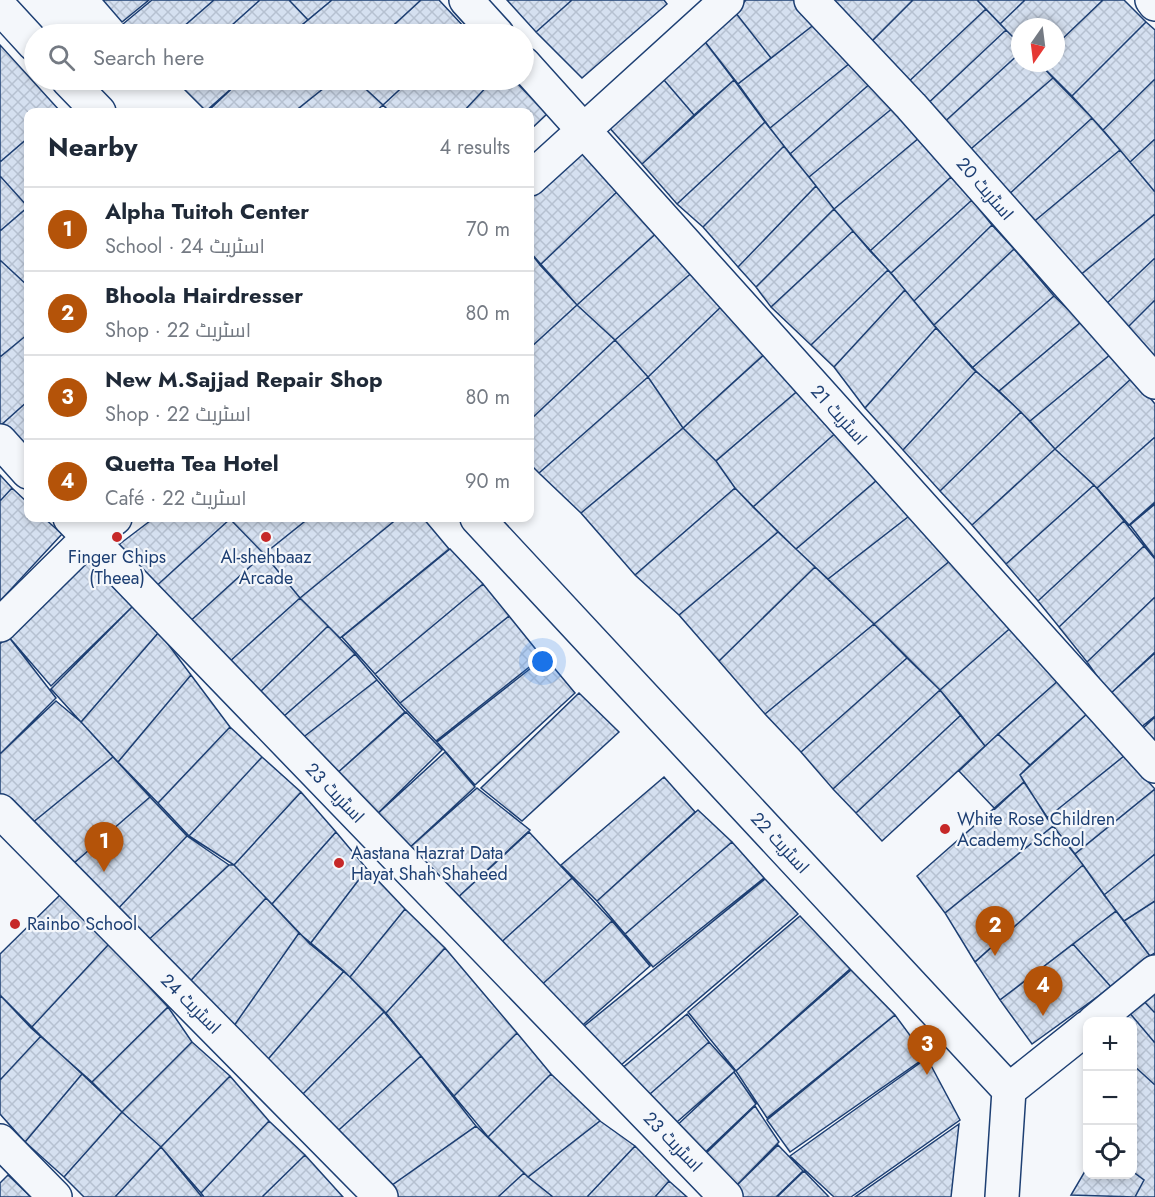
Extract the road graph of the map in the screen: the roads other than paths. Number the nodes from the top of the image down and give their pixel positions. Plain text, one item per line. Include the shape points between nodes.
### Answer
1 (466, 0) edge
2 (727, 0) edge
3 (811, 0) edge
4 (1152, 0) edge
5 (1155, 4) edge
6 (0, 7) edge
7 (488, 24) edge
8 (24, 33) edge
9 (534, 75) edge
10 (78, 90) edge
11 (95, 108) edge
12 (584, 132) junction
13 (534, 176) edge
14 (1155, 382) edge
15 (0, 441) edge
16 (24, 468) edge
17 (101, 522) edge
18 (481, 522) edge
19 (79, 528) edge
20 (0, 625) edge
21 (1155, 766) edge
22 (0, 811) edge
23 (1155, 972) edge
24 (1100, 1017) edge
25 (1083, 1031) edge
26 (1009, 1090) junction
27 (0, 1142) edge
28 (55, 1197) edge
29 (381, 1197) edge
30 (726, 1197) edge
31 (1002, 1197) edge

1 - 7 street
2 - 12 street
3 - 14 street, اسٹریٹ 20 via 911,106
4 - 5 street
6 - 8 street
9 - 12 street, اسٹریٹ 21
10 - 11 street
12 - 13 street
12 - 21 street, اسٹریٹ 21
15 - 16 street
17 - 19 street
18 - 26 street, اسٹریٹ 22
19 - 20 street
19 - 30 street, اسٹریٹ 23
22 - 29 street, اسٹریٹ 24
23 - 24 street
25 - 26 street
26 - 31 street
27 - 28 street

